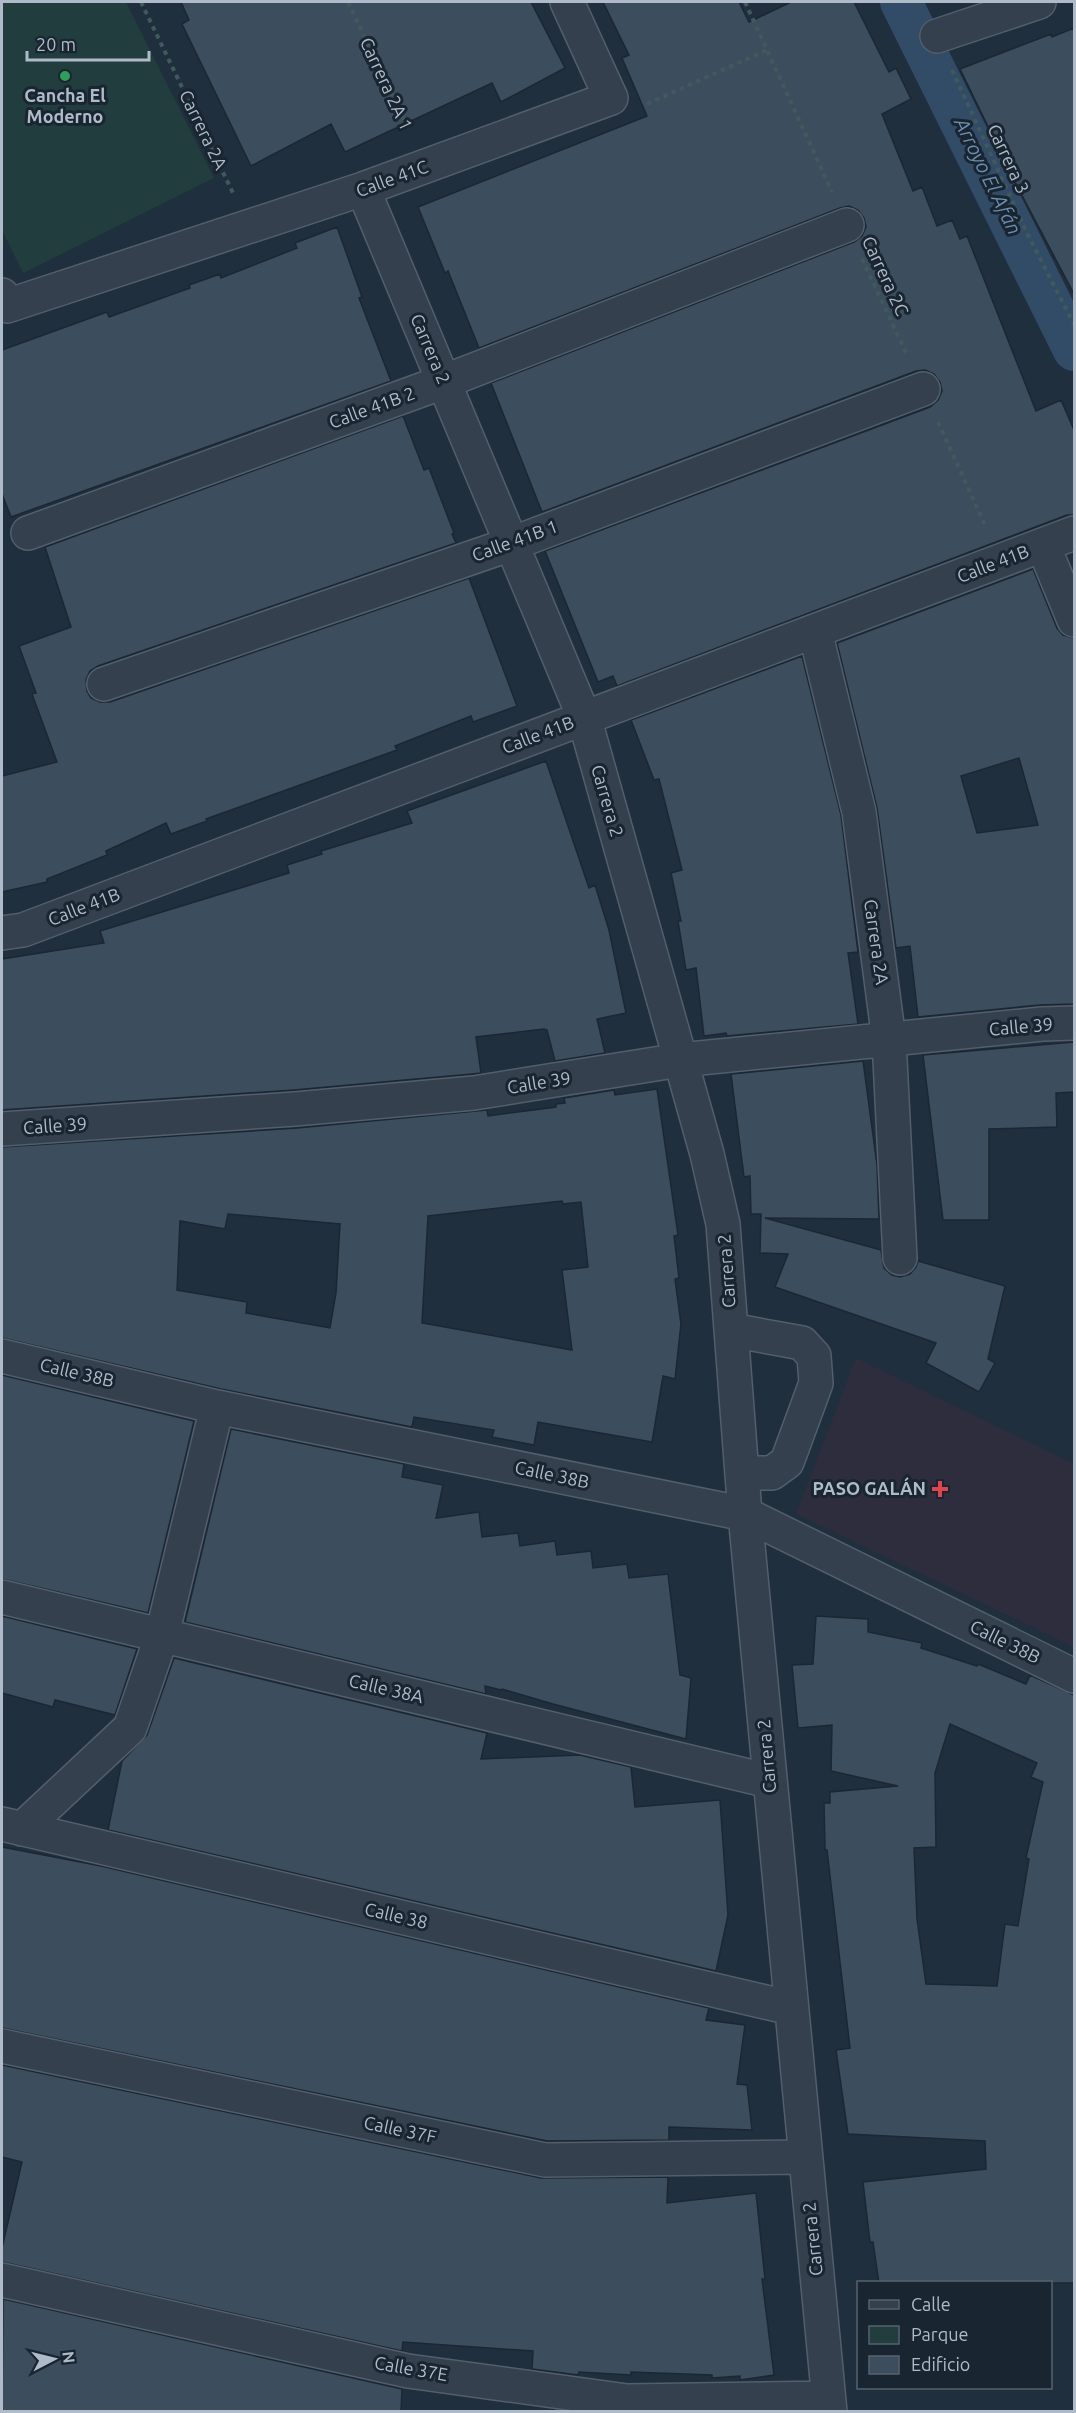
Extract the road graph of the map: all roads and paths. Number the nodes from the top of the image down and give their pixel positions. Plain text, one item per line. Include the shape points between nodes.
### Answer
1 (141, 2) edge
2 (348, 2) edge
3 (567, 2) edge
4 (745, 2) edge
5 (1040, 2) edge
6 (937, 36) joint
7 (767, 50) junction
8 (611, 98) junction
9 (425, 166) junction
10 (363, 189) junction
11 (847, 225) junction
12 (249, 227) junction
13 (4, 301) edge
14 (1074, 324) edge
15 (443, 382) junction
16 (922, 389) junction
17 (28, 533) dead end
18 (1074, 533) edge
19 (511, 544) junction
20 (1043, 545) junction
21 (1001, 561) junction
22 (1074, 620) edge
23 (815, 631) junction
24 (104, 684) dead end
25 (584, 717) junction
26 (2, 933) edge
27 (1074, 1023) edge
28 (889, 1040) junction
29 (680, 1060) junction
30 (2, 1129) edge
31 (900, 1258) dead end
32 (731, 1330) junction
33 (2, 1356) edge
34 (217, 1407) junction
35 (742, 1473) junction
36 (745, 1514) junction
37 (2, 1597) edge
38 (162, 1635) junction
39 (1074, 1676) edge
40 (770, 1781) junction
41 (12, 1827) edge
42 (791, 2008) junction
43 (2, 2046) edge
44 (805, 2157) junction
45 (2, 2280) edge
46 (829, 2405) edge

1 - 12 path, Carrera 2A
2 - 9 path, Carrera 2A 1
3 - 8 street
4 - 7 path, Carrera 2C
5 - 6 street
6 - 14 path, Carrera 3 via 1028,235
7 - 8 path via 635,110
7 - 11 path, Carrera 2C
8 - 9 street, Calle 41C
9 - 10 street, Calle 41C
10 - 12 street, Calle 41C
10 - 15 street, Carrera 2
11 - 15 street, Calle 41B 2
11 - 16 path, Carrera 2C
12 - 13 street, Calle 41C
15 - 17 street, Calle 41B 2
15 - 19 street, Carrera 2
16 - 19 street, Calle 41B 1
16 - 21 path, Carrera 2C
18 - 20 street, Calle 41B
19 - 24 street, Calle 41B 1
19 - 25 street, Carrera 2
20 - 21 street, Calle 41B
20 - 22 street
21 - 23 street, Calle 41B
23 - 25 street, Calle 41B
23 - 28 street, Carrera 2A via 859,812
25 - 26 street, Calle 41B via 23,930
25 - 29 street, Carrera 2
27 - 28 street, Calle 39
28 - 29 street, Calle 39
28 - 31 street, Carrera 2A
29 - 30 street, Calle 39 via 474,1093
29 - 32 street, Carrera 2 via 723,1224
32 - 35 street, Carrera 2
32 - 35 street via 802,1343 814,1356 816,1383 787,1462 772,1473
33 - 34 street, Calle 38B
34 - 36 street, Calle 38B
34 - 38 street
35 - 36 street, Carrera 2
36 - 39 street, Calle 38B
36 - 40 street, Carrera 2
37 - 38 street, Calle 38A
38 - 40 street, Calle 38A
38 - 41 street via 129,1728
40 - 42 street, Carrera 2
41 - 42 street, Calle 38
42 - 44 street, Carrera 2
43 - 44 street, Calle 37F via 545,2160
44 - 46 street, Carrera 2
45 - 46 street, Calle 37E via 408,2371 627,2401

